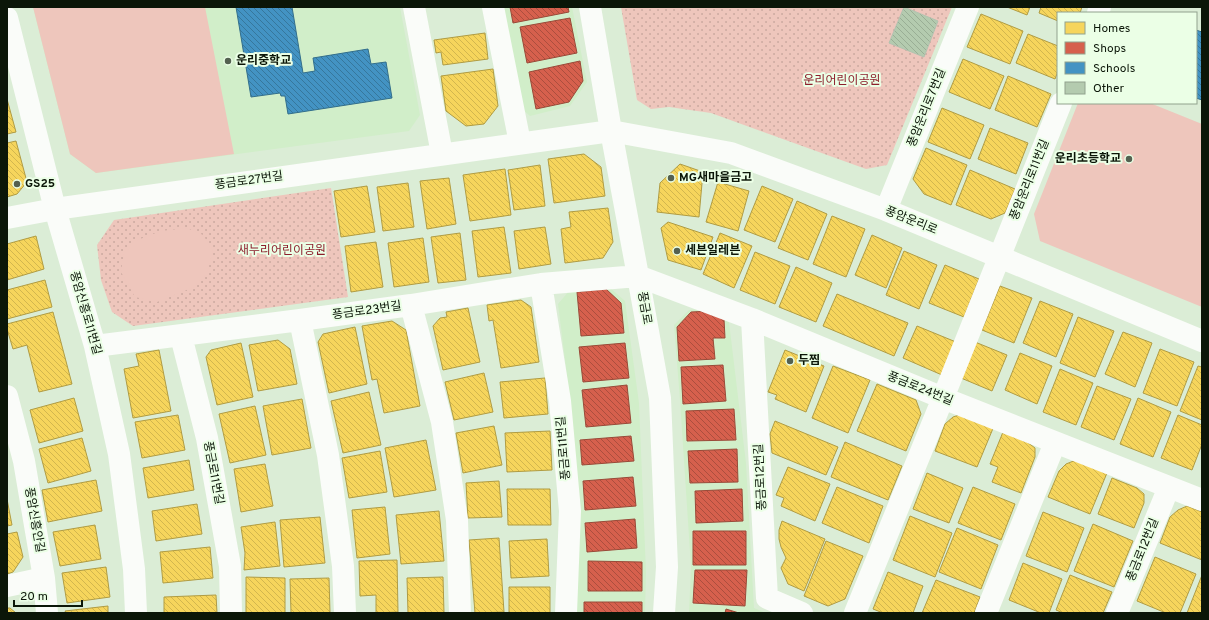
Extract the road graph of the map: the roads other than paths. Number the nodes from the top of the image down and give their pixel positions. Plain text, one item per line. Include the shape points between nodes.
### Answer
1 (414, 7) edge
2 (494, 7) edge
3 (590, 7) edge
4 (968, 7) edge
5 (7, 18) edge
6 (1061, 104) edge
7 (611, 131) junction
8 (520, 143) junction
9 (442, 154) junction
10 (55, 209) junction
11 (886, 210) junction
12 (7, 218) edge
13 (999, 258) junction
14 (638, 276) junction
15 (541, 284) junction
16 (410, 305) junction
17 (752, 319) junction
18 (300, 320) junction
19 (181, 336) junction
20 (1202, 341) edge
21 (95, 346) junction
22 (7, 396) edge
23 (943, 398) junction
24 (1055, 442) junction
25 (15, 463) edge
26 (1169, 487) junction
27 (1202, 500) edge
28 (44, 578) junction
29 (7, 586) edge
30 (47, 613) edge
31 (136, 613) edge
32 (231, 613) edge
33 (345, 613) edge
34 (460, 613) edge
35 (566, 613) edge
36 (664, 613) edge
37 (802, 613) edge
38 (855, 613) edge
39 (986, 613) edge
40 (1117, 613) edge

1 - 9 street
2 - 8 street
3 - 7 street, 풍금로
4 - 11 street, 풍암운리로7번길
5 - 10 street, 풍암신흥로11번길
6 - 13 street, 풍암운리로11번길
7 - 8 street, 풍금로27번길
7 - 11 street, 풍암운리로 via 731,152
7 - 14 street, 풍금로
8 - 9 street, 풍금로27번길
9 - 10 street, 풍금로27번길
10 - 12 street
10 - 21 street, 풍암신흥로11번길
11 - 13 street, 풍암운리로
13 - 20 street, 풍암운리로
13 - 23 street, 풍암운리로11번길
14 - 15 street, 풍금로23번길
14 - 17 street, 풍금로24번길
14 - 36 street, 풍금로 via 660,398 667,567
15 - 16 street, 풍금로23번길
15 - 35 street, 풍금로11번길 via 560,401 570,511
16 - 18 street, 풍금로23번길
16 - 34 street via 442,422 457,520
17 - 23 street, 풍금로24번길
17 - 37 street, 풍금로12번길 via 767,598
18 - 19 street, 풍금로23번길
18 - 33 street via 328,455 343,566
19 - 21 street, 풍금로23번길
19 - 32 street, 풍금로11번길 via 207,438 230,566
21 - 31 street, 풍암신흥로11번길 via 119,454 134,569
22 - 25 street, 풍암신흥안길
23 - 24 street, 풍금로24번길
23 - 38 street
24 - 26 street, 풍금로24번길
24 - 39 street
25 - 28 street, 풍암신흥안길
26 - 27 street, 풍금로24번길
26 - 40 street, 풍금로12번길
28 - 29 street
28 - 30 street, 풍암신흥안길

